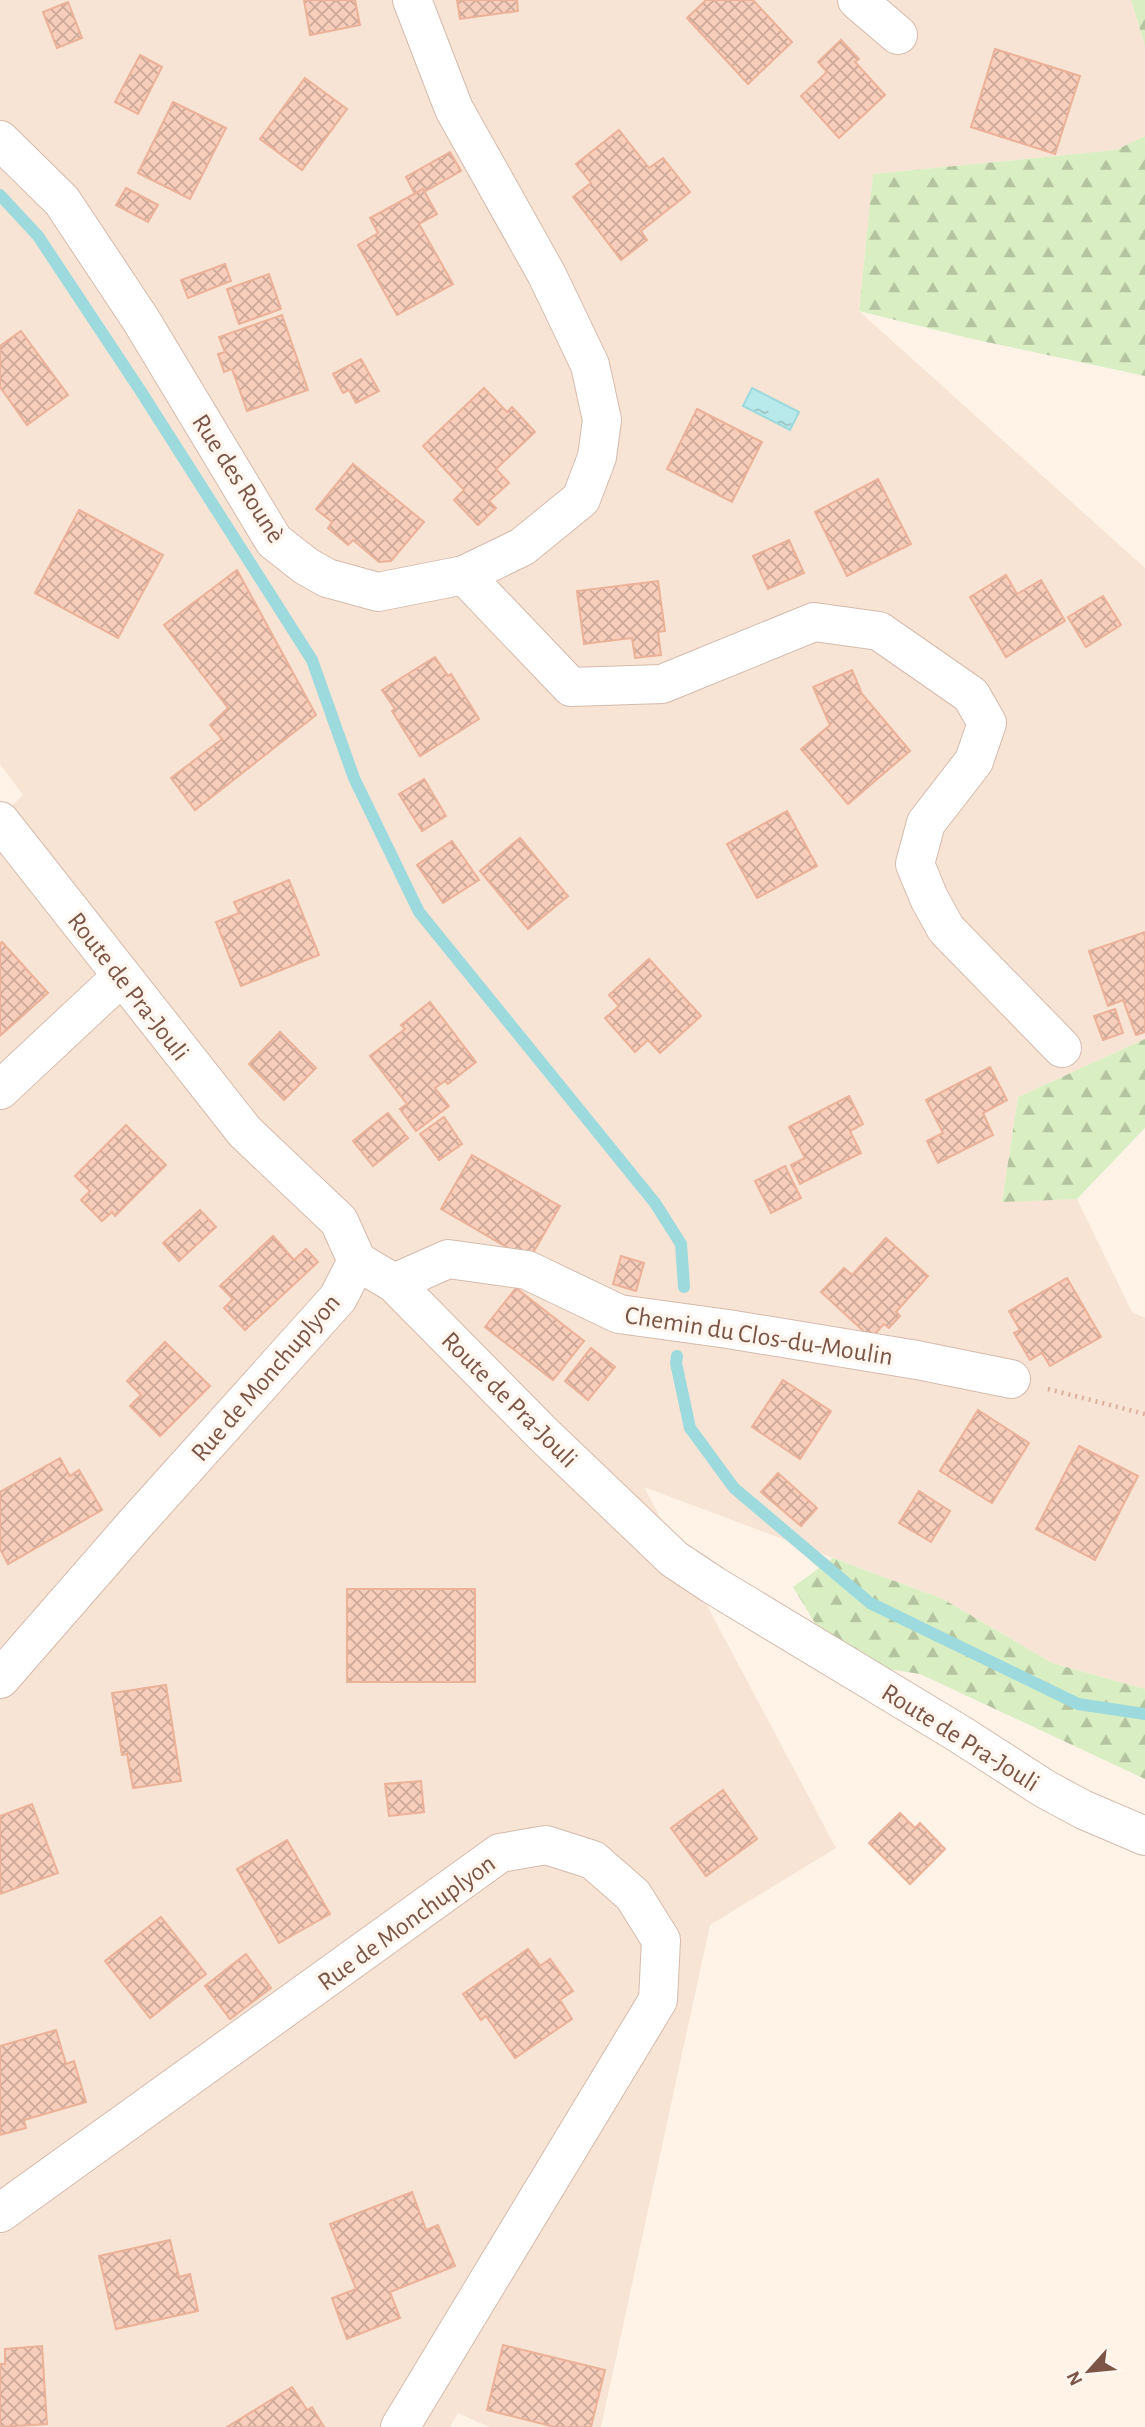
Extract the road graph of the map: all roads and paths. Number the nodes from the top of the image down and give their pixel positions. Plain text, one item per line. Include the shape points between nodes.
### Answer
1 (412, 0) edge
2 (857, 0) edge
3 (898, 35) dead end
4 (0, 140) edge
5 (464, 575) junction
6 (0, 821) edge
7 (121, 977) junction
8 (1062, 1048) dead end
9 (0, 1090) edge
10 (357, 1261) junction
11 (394, 1283) junction
12 (1011, 1379) joint
13 (1145, 1414) edge
14 (0, 1679) edge
15 (1145, 1836) edge
16 (0, 2213) edge
17 (400, 2427) edge

1 - 5 street, Rue des Rounè via 454,109 547,275 590,365 603,420 597,457 581,499 522,547
2 - 3 street
4 - 5 street, Rue des Rounè via 62,201 141,320 274,541 327,578 378,592
5 - 8 street via 571,687 662,684 814,622 879,631 971,695 987,723 974,761 926,823 915,864 946,929
6 - 7 street, Route de Pra-Jouli
7 - 9 street
7 - 10 street, Route de Pra-Jouli via 244,1132 339,1221
10 - 11 street, Route de Pra-Jouli
10 - 14 street, Rue de Monchuplyon via 338,1298
11 - 12 street, Chemin du Clos-du-Moulin via 448,1259 527,1270 619,1314
11 - 15 street, Route de Pra-Jouli via 674,1559 1045,1789
12 - 13 path
16 - 17 street, Rue de Monchuplyon via 500,1853 546,1844 593,1860 633,1895 661,1940 658,2000

